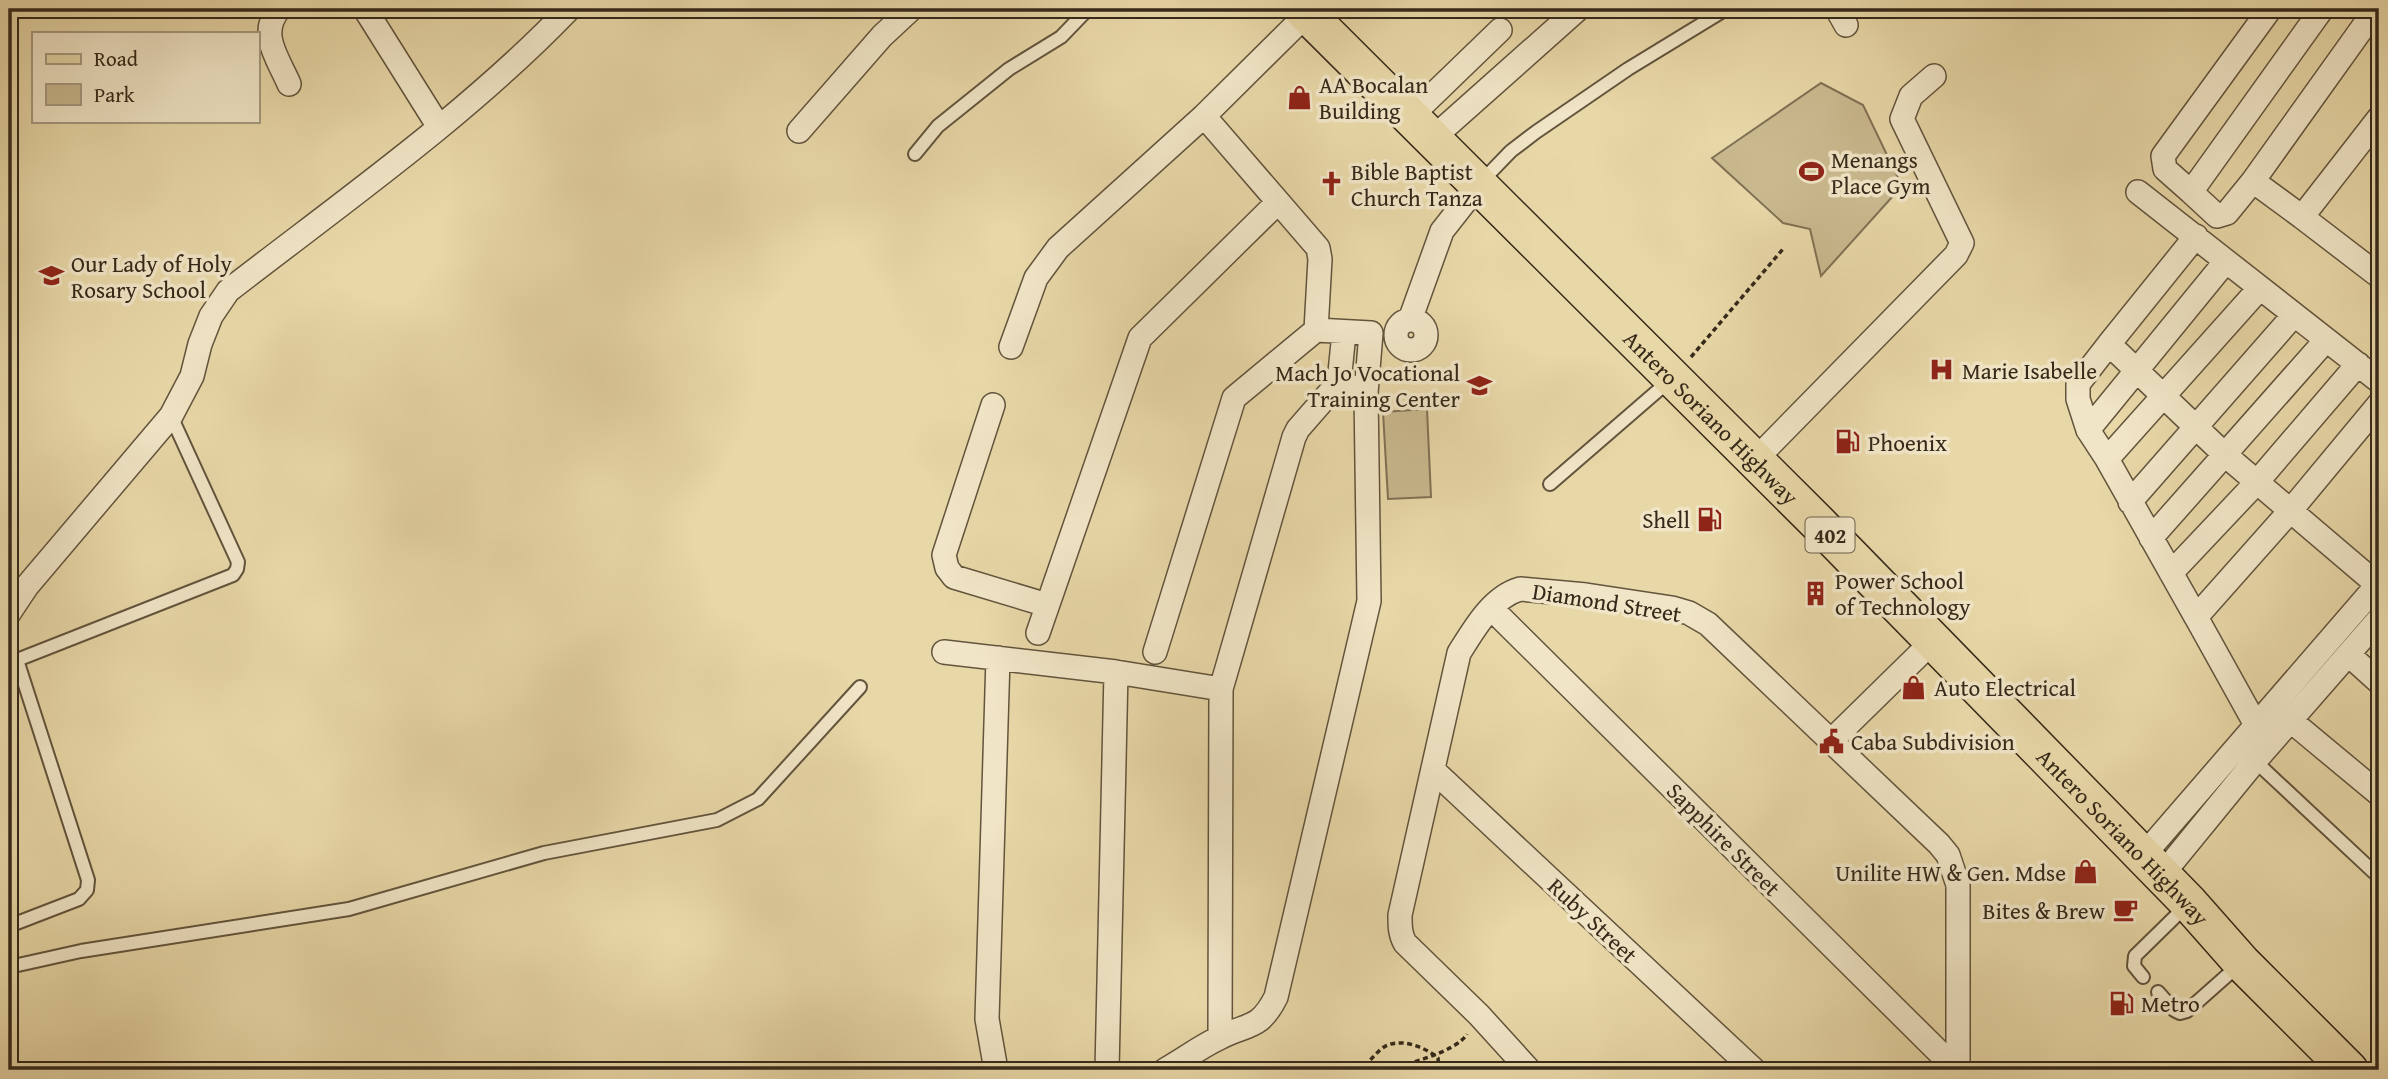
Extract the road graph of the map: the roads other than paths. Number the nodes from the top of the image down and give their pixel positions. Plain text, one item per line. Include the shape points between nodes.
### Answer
1 (279, 9) edge
2 (365, 9) edge
3 (569, 9) edge
4 (911, 9) edge
5 (1088, 9) edge
6 (1578, 9) edge
7 (2270, 9) edge
8 (2322, 9) edge
9 (2376, 9) edge
10 (1304, 11) edge
11 (1723, 11) dead end
12 (1500, 30) dead end
13 (1934, 76) dead end
14 (289, 84) dead end
15 (1204, 116) junction
16 (2379, 118) edge
17 (439, 127) junction
18 (1422, 127) junction
19 (799, 131) dead end
20 (915, 153) dead end
21 (2253, 181) junction
22 (1479, 184) junction
23 (2191, 191) junction
24 (2138, 192) dead end
25 (1278, 202) junction
26 (2302, 217) junction
27 (2196, 236) junction
28 (2226, 261) junction
29 (2379, 276) edge
30 (2259, 289) junction
31 (2294, 316) junction
32 (1316, 330) junction
33 (1344, 333) junction
34 (1371, 333) junction
35 (2326, 340) junction
36 (2109, 344) junction
37 (1011, 347) dead end
38 (2358, 364) junction
39 (2136, 370) junction
40 (1672, 379) junction
41 (2379, 381) edge
42 (1339, 382) junction
43 (1366, 393) junction
44 (2163, 395) junction
45 (2379, 404) edge
46 (993, 405) dead end
47 (171, 415) junction
48 (2196, 427) junction
49 (2088, 430) junction
50 (2224, 454) junction
51 (2107, 459) junction
52 (1754, 461) junction
53 (2257, 482) junction
54 (1550, 484) dead end
55 (2130, 502) junction
56 (2291, 510) junction
57 (2151, 538) junction
58 (2171, 573) junction
59 (2379, 585) edge
60 (1047, 605) junction
61 (1490, 608) junction
62 (9, 613) edge
63 (2196, 617) junction
64 (2379, 620) edge
65 (1038, 633) dead end
66 (1933, 641) junction
67 (944, 652) dead end
68 (1154, 652) dead end
69 (2349, 655) junction
70 (998, 658) junction
71 (1116, 672) junction
72 (2379, 681) edge
73 (860, 687) dead end
74 (1221, 689) junction
75 (2290, 720) junction
76 (2256, 725) junction
77 (1830, 742) junction
78 (2255, 761) junction
79 (1433, 770) junction
80 (2379, 794) edge
81 (2152, 867) junction
82 (2379, 877) edge
83 (2189, 903) junction
84 (9, 926) edge
85 (2242, 963) junction
86 (9, 967) edge
87 (2143, 977) dead end
88 (2158, 992) dead end
89 (1220, 1037) junction
90 (996, 1070) edge
91 (1107, 1070) edge
92 (1165, 1070) edge
93 (1528, 1070) edge
94 (1754, 1070) edge
95 (1957, 1070) edge
96 (2349, 1070) edge

1 - 14 street via 268,33
2 - 17 street
3 - 17 street
4 - 19 street
5 - 20 lane via 1061,37 1009,69 938,126
6 - 18 street
7 - 23 street via 2163,156 2165,169
8 - 23 street
9 - 21 street
10 - 15 street
10 - 18 main road, Antero Soriano Highway / 402
11 - 22 lane via 1536,132
12 - 18 street
13 - 52 street via 1911,96 1902,119 1962,243 1956,255
15 - 25 street
15 - 37 street via 1052,256 1036,278
16 - 26 street
17 - 47 street via 228,291 211,316 192,376
18 - 22 main road, Antero Soriano Highway / 402
21 - 23 street via 2222,216
21 - 26 street
22 - 34 street via 1442,231 1403,326
22 - 40 main road, Antero Soriano Highway / 402
24 - 27 street
25 - 32 street via 1318,248
25 - 60 street via 1140,338
26 - 29 street
27 - 28 street
27 - 36 street
28 - 30 street
28 - 39 street
30 - 31 street
30 - 44 street
31 - 35 street
31 - 48 street
32 - 33 street
32 - 68 street via 1234,398
33 - 34 street
33 - 42 street
34 - 43 street
35 - 38 street
35 - 50 street
36 - 39 street
36 - 49 street via 2076,390
38 - 41 street
38 - 53 street
39 - 44 street
39 - 49 street
40 - 52 main road, Antero Soriano Highway / 402
40 - 54 lane
42 - 43 street
42 - 74 street via 1294,437
43 - 89 street via 1369,601 1276,997 1257,1023
44 - 48 street
44 - 51 street
45 - 56 street
46 - 60 street via 944,555 947,568 954,577
47 - 62 street
47 - 84 lane via 238,562 237,569 233,575 17,660 88,880 79,899
48 - 50 street
48 - 55 street
49 - 51 street
50 - 53 street
50 - 57 street
51 - 55 street
52 - 66 main road, Antero Soriano Highway / 402
53 - 56 street
53 - 58 street
55 - 57 street
56 - 59 street
56 - 63 street
57 - 58 street
58 - 63 street
59 - 76 street
60 - 65 street
61 - 77 street, Diamond Street via 1510,592 1529,589 1689,613 1708,624
61 - 79 street, Diamond Street via 1459,653
61 - 95 street, Sapphire Street
63 - 76 street
64 - 69 street
66 - 77 street
66 - 81 main road, Antero Soriano Highway / 402
67 - 70 street
69 - 72 street
69 - 75 street
70 - 71 street
70 - 90 street via 987,1019
71 - 74 street
71 - 91 street
73 - 86 lane via 758,799 717,820 544,853 349,909 81,951
74 - 89 street
75 - 78 street
75 - 80 street
76 - 81 street
77 - 95 street, Diamond Street via 1939,844 1954,869 1959,904
78 - 81 street
78 - 82 lane
79 - 93 street, Diamond Street via 1400,915 1400,934
79 - 94 street, Ruby Street
81 - 83 main road, Antero Soriano Highway / 402
83 - 85 main road, Antero Soriano Highway / 402
83 - 87 lane via 2135,956 2134,966
85 - 88 lane via 2187,1011 2174,1010
85 - 96 main road, Antero Soriano Highway / 402
89 - 92 street

